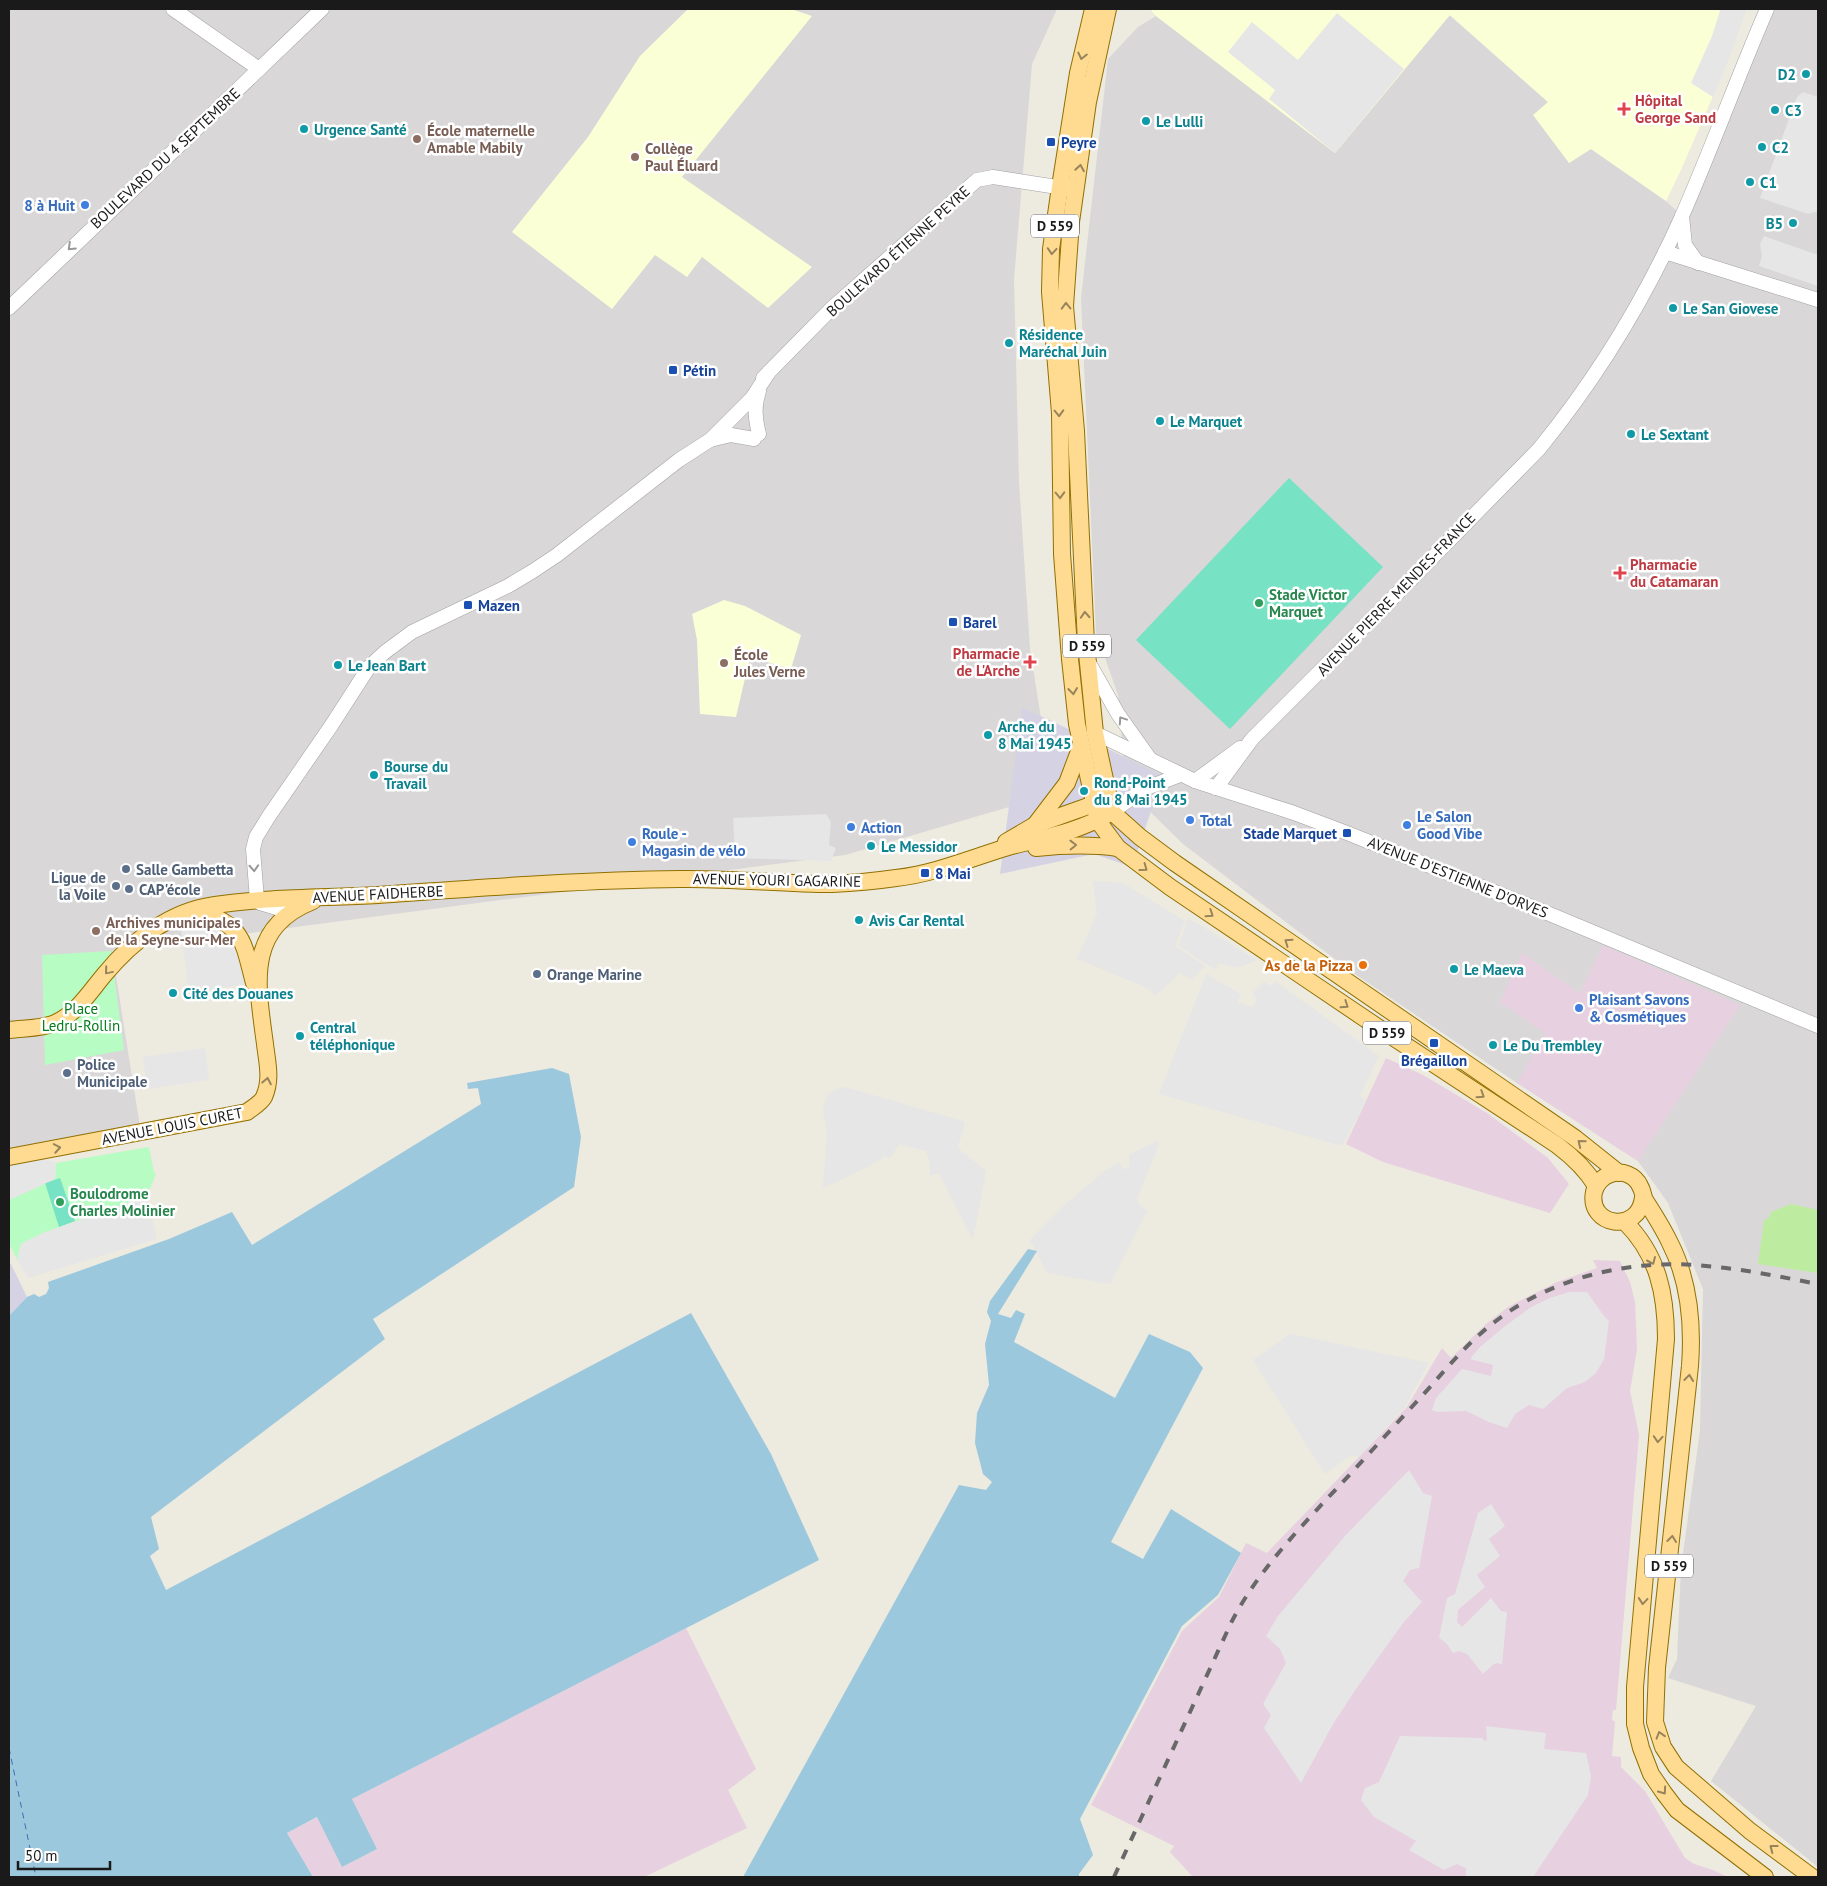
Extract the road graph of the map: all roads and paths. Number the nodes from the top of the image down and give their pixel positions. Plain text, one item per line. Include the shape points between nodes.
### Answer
1 (173, 9) edge
2 (322, 9) edge
3 (1093, 9) edge
4 (1108, 9) edge
5 (1767, 9) edge
6 (259, 69) junction
7 (1060, 187) junction
8 (1076, 190) junction
9 (1682, 216) junction
10 (1664, 252) junction
11 (1698, 263) junction
12 (1818, 300) edge
13 (9, 308) edge
14 (769, 372) junction
15 (761, 385) junction
16 (732, 416) junction
17 (710, 440) junction
18 (679, 460) junction
19 (1088, 661) junction
20 (1096, 733) junction
21 (1252, 739) junction
22 (1081, 745) junction
23 (1150, 760) junction
24 (1180, 775) junction
25 (1194, 781) junction
26 (1216, 788) junction
27 (1094, 804) junction
28 (1112, 812) junction
29 (1098, 821) junction
30 (1035, 825) junction
31 (1118, 848) junction
32 (990, 852) junction
33 (560, 883) joint
34 (320, 898) junction
35 (257, 900) junction
36 (197, 909) junction
37 (290, 912) junction
38 (260, 1002) junction
39 (1818, 1026) edge
40 (9, 1030) edge
41 (9, 1156) edge
42 (1619, 1173) junction
43 (1596, 1186) junction
44 (1643, 1197) junction
45 (1625, 1222) junction
46 (1765, 1877) edge
47 (1812, 1877) edge

1 - 6 street
2 - 6 street, BOULEVARD DU 4 SEPTEMBRE
3 -> 7 main road, D 559 via 1078,73
8 -> 4 main road, D 559 via 1088,102
5 - 9 street, AVENUE PIERRE MENDES-FRANCE
6 -> 13 street, BOULEVARD DU 4 SEPTEMBRE
7 - 8 street, BOULEVARD ÉTIENNE PEYRE
7 - 14 street, BOULEVARD ÉTIENNE PEYRE via 993,177 977,180 832,308
7 -> 22 main road, D 559 via 1051,249 1050,292 1060,413 1062,554
19 -> 8 main road, D 559 via 1076,431 1065,306
9 - 10 street, AVENUE PIERRE MENDES-FRANCE
9 - 11 street via 1685,245
10 - 11 street
10 - 21 street, AVENUE PIERRE MENDES-FRANCE via 1615,342 1539,449
11 - 12 street
14 - 15 street, BOULEVARD ÉTIENNE PEYRE
14 - 16 street, BOULEVARD ÉTIENNE PEYRE via 746,393
15 - 16 street, BOULEVARD ÉTIENNE PEYRE
15 - 17 street via 756,402 756,436 731,435
16 - 17 street
16 - 18 street via 706,434
17 - 18 street
18 -> 35 street via 533,571 412,632 396,642 369,668 256,837 253,849
19 - 20 main road, D 559
23 -> 19 street via 1118,714
20 - 23 street, AVENUE D'ESTIENNE D'ORVES
20 - 28 main road, D 559
21 - 25 street
21 - 26 street
22 - 27 main road, D 559
22 - 30 main road via 1067,783
23 - 24 street, AVENUE D'ESTIENNE D'ORVES
24 - 25 street, AVENUE D'ESTIENNE D'ORVES
24 - 28 street via 1144,789
25 - 26 street, AVENUE D'ESTIENNE D'ORVES
26 - 39 street, AVENUE D'ESTIENNE D'ORVES via 1294,813 1404,855
27 - 28 main road
27 - 29 main road, D 559
27 - 30 main road, AVENUE YOURI GAGARINE
28 - 29 main road, AVENUE YOURI GAGARINE
42 -> 28 main road, D 559 via 1575,1138 1175,863
29 - 31 main road, D 559
29 - 32 main road, AVENUE YOURI GAGARINE
30 - 32 main road, AVENUE YOURI GAGARINE
32 -> 31 main road, AVENUE YOURI GAGARINE via 1069,844
31 -> 43 main road, D 559 via 1292,970 1557,1144 1586,1170
32 - 33 main road, AVENUE YOURI GAGARINE via 925,873 832,884 682,879
33 - 34 main road, AVENUE FAIDHERBE
34 - 35 main road, AVENUE FAIDHERBE
34 - 37 main road, AVENUE LOUIS CURET
35 - 36 main road, AVENUE FAIDHERBE
35 - 37 street
36 - 38 main road, AVENUE LOUIS CURET via 229,924 238,933 244,943
36 -> 40 main road, AVENUE FAIDHERBE via 141,936 114,963 78,1008 66,1016 53,1024
37 - 38 main road, AVENUE LOUIS CURET via 267,938 261,953
41 -> 38 main road, AVENUE LOUIS CURET via 247,1112 263,1098 269,1077
42 - 43 main road via 1606,1176
42 - 44 main road via 1637,1181
43 - 45 main road via 1595,1208 1612,1222
44 - 45 main road via 1636,1215
47 -> 44 main road, D 559 via 1750,1831 1676,1767 1663,1747 1655,1722 1657,1668 1692,1338 1676,1257
45 -> 46 main road, D 559 via 1655,1266 1666,1311 1635,1686 1635,1724 1652,1774 1677,1810

